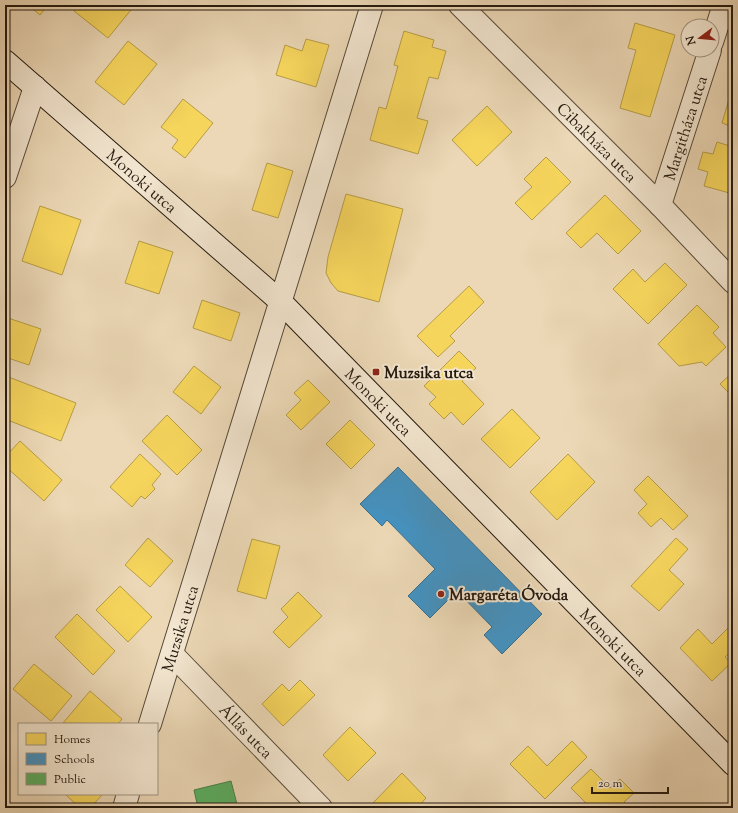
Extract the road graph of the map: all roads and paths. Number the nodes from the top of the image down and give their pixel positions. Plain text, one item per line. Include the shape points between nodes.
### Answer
1 (372, 5) edge
2 (460, 5) edge
3 (724, 5) edge
4 (720, 18) edge
5 (707, 58) edge
6 (5, 61) edge
7 (35, 87) junction
8 (5, 177) edge
9 (660, 205) junction
10 (733, 282) edge
11 (281, 302) junction
12 (172, 654) junction
13 (150, 723) edge
14 (733, 764) edge
15 (128, 795) edge
16 (124, 808) edge
17 (321, 808) edge

1 - 11 street, Muzsika utca
2 - 9 street, Cibakháza utca
3 - 4 street
5 - 9 street, Margitháza utca
6 - 7 street, Monoki utca
7 - 8 street
7 - 11 street, Monoki utca
9 - 10 street, Cibakháza utca
11 - 12 street, Muzsika utca
11 - 14 street, Monoki utca
12 - 13 street, Muzsika utca
12 - 17 street, Állás utca
15 - 16 street

